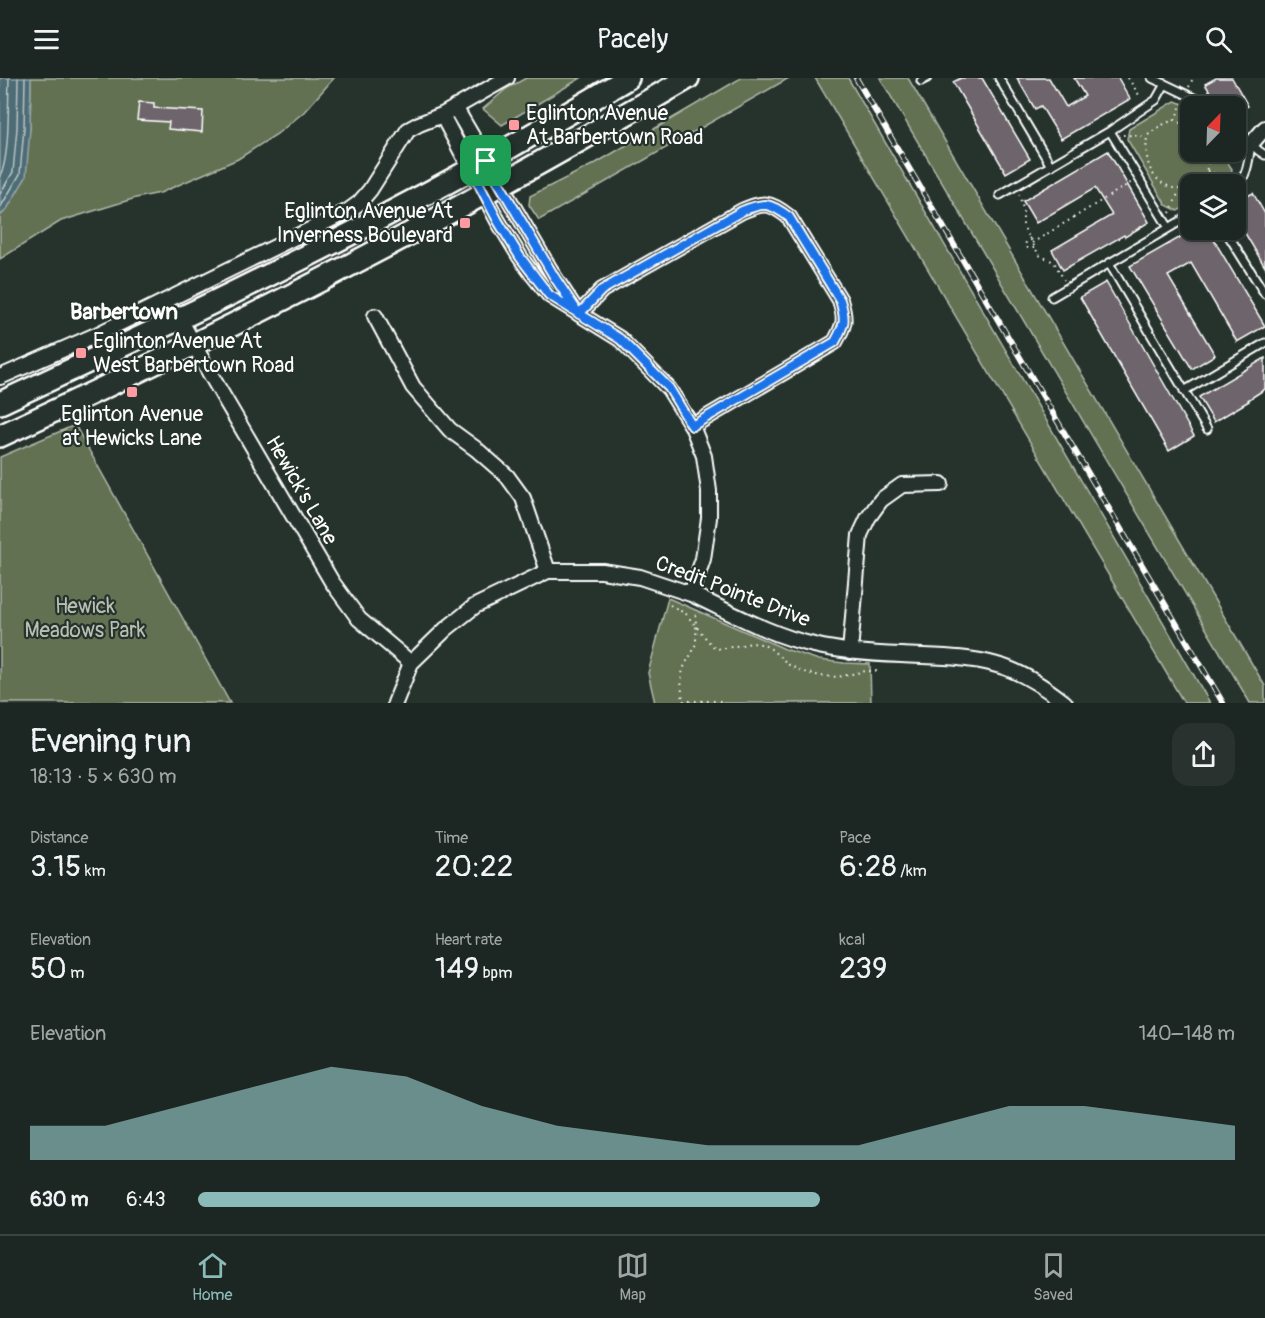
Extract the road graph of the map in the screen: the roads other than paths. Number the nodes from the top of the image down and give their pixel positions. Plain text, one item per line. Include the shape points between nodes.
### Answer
1 (507, 78) edge
2 (628, 78) edge
3 (688, 78) edge
4 (999, 78) edge
5 (1152, 78) edge
6 (1165, 84) junction
7 (1190, 96) edge
8 (455, 107) junction
9 (442, 115) junction
10 (1265, 128) edge
11 (1110, 131) junction
12 (1246, 141) edge
13 (1251, 144) junction
14 (1265, 155) edge
15 (479, 165) junction
16 (1051, 166) junction
17 (1243, 174) edge
18 (493, 190) junction
19 (1000, 195) dead end
20 (1180, 222) edge
21 (1169, 228) junction
22 (1231, 240) edge
23 (1109, 263) junction
24 (1265, 294) edge
25 (1052, 297) dead end
26 (579, 314) junction
27 (375, 316) dead end
28 (180, 319) junction
29 (1265, 343) edge
30 (194, 345) junction
31 (0, 377) edge
32 (1184, 391) junction
33 (0, 403) edge
34 (692, 426) junction
35 (1207, 429) dead end
36 (0, 436) edge
37 (941, 484) dead end
38 (548, 571) junction
39 (694, 600) junction
40 (850, 652) junction
41 (411, 663) junction
42 (395, 703) edge
43 (1065, 703) edge

1 - 8 street
2 - 15 main road
3 - 18 main road
4 - 16 lane
5 - 6 lane
6 - 7 lane
6 - 11 lane via 1156,100
8 - 9 street
8 - 15 street
9 - 15 street
9 - 31 street via 408,130 370,190 348,211 106,330
10 - 13 street
11 - 16 lane
11 - 21 lane
12 - 13 lane
13 - 14 lane
13 - 17 lane
15 - 18 street
15 - 28 main road
16 - 19 lane
18 - 26 street
18 - 26 street via 509,239 533,275 549,295
18 - 30 main road
20 - 21 lane
21 - 23 lane
22 - 24 lane
23 - 25 lane
23 - 32 lane
26 - 34 street via 620,339 643,360 669,388
26 - 34 street via 602,290 742,211 760,204 778,208 789,217 840,300 843,328 835,342
27 - 38 street via 413,387 450,430 507,476 523,498
28 - 30 street, Hewick's Lane
28 - 33 main road
29 - 32 lane
30 - 36 main road
30 - 41 street, Hewick's Lane via 332,582 359,620
32 - 35 lane
34 - 39 street via 704,456 709,491 709,518
37 - 40 street via 902,485 881,500 868,518 860,535
38 - 39 street, Credit Pointe Drive via 602,571 640,577
38 - 41 street, Credit Pointe Drive via 475,606
39 - 40 street, Credit Pointe Drive via 776,634
40 - 43 street, Credit Pointe Drive via 951,657 998,665 1030,679
41 - 42 street, Credit Pointe Drive

